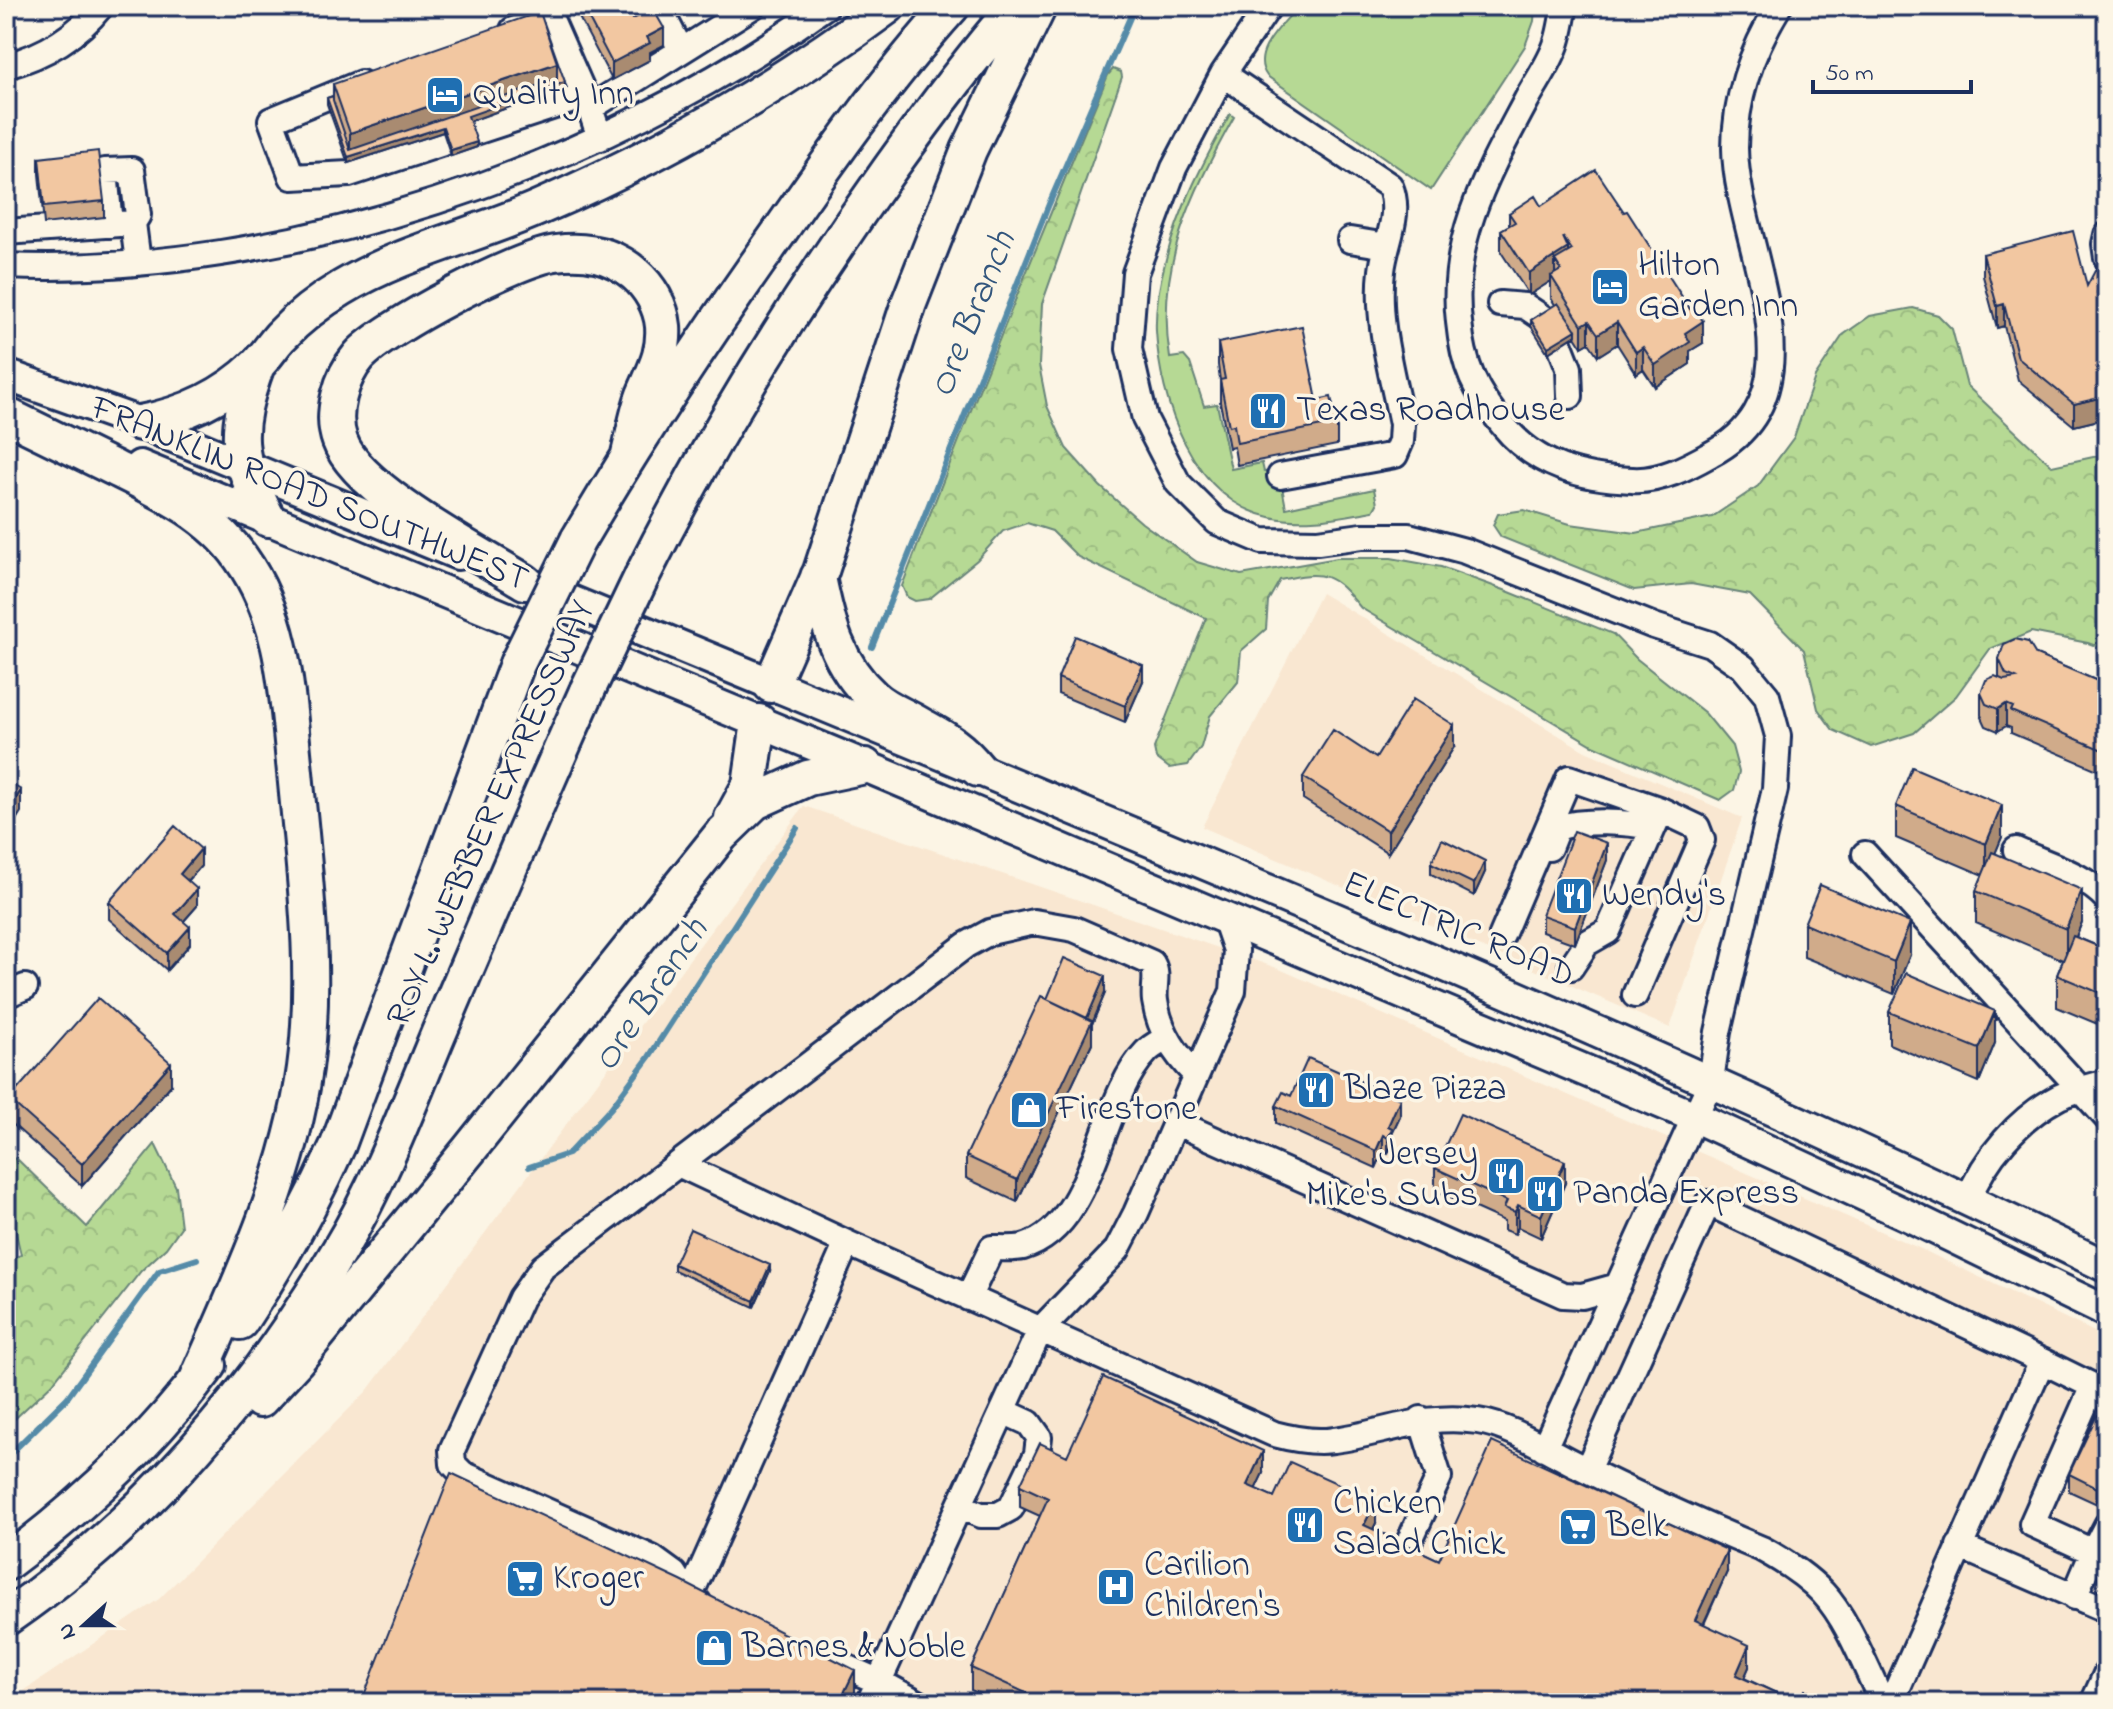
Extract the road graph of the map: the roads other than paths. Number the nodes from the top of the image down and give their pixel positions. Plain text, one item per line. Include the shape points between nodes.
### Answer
1 (101, 6) edge
2 (658, 6) edge
3 (753, 6) edge
4 (826, 6) edge
5 (888, 6) edge
6 (952, 6) edge
7 (1016, 6) edge
8 (1039, 6) edge
9 (1269, 6) edge
10 (1565, 6) edge
11 (1779, 6) edge
12 (491, 38) edge
13 (681, 50) junction
14 (6, 66) edge
15 (388, 73) edge
16 (1223, 74) junction
17 (587, 102) junction
18 (472, 133) edge
19 (600, 138) junction
20 (446, 142) edge
21 (6, 226) edge
22 (2107, 235) edge
23 (1350, 240) dead end
24 (1387, 246) junction
25 (2107, 258) edge
26 (138, 262) junction
27 (6, 266) edge
28 (1500, 304) dead end
29 (257, 365) junction
30 (6, 375) edge
31 (1570, 396) dead end
32 (8, 416) edge
33 (140, 423) junction
34 (629, 454) junction
35 (243, 466) junction
36 (1280, 476) dead end
37 (268, 519) junction
38 (818, 577) junction
39 (525, 582) junction
40 (771, 685) junction
41 (759, 722) junction
42 (865, 766) junction
43 (978, 769) junction
44 (1650, 821) junction
45 (721, 835) junction
46 (2016, 850) dead end
47 (1865, 854) dead end
48 (1526, 881) junction
49 (2107, 899) edge
50 (1225, 918) junction
51 (1502, 935) dead end
52 (1571, 967) dead end
53 (1635, 995) dead end
54 (1167, 1038) junction
55 (1195, 1074) junction
56 (1711, 1081) junction
57 (2107, 1082) edge
58 (2081, 1089) junction
59 (1695, 1117) junction
60 (2107, 1118) edge
61 (1175, 1122) junction
62 (680, 1165) junction
63 (1968, 1200) junction
64 (847, 1243) junction
65 (2107, 1267) edge
66 (1618, 1286) junction
67 (968, 1298) junction
68 (2107, 1312) edge
69 (1040, 1330) junction
70 (2042, 1361) junction
71 (196, 1382) junction
72 (2100, 1390) edge
73 (1003, 1411) junction
74 (1421, 1419) junction
75 (1544, 1448) junction
76 (178, 1470) junction
77 (1587, 1470) junction
78 (960, 1506) junction
79 (2107, 1525) edge
80 (1959, 1546) junction
81 (1404, 1553) edge
82 (2100, 1556) edge
83 (6, 1563) edge
84 (2074, 1597) junction
85 (689, 1598) junction
86 (716, 1610) edge
87 (2107, 1610) edge
88 (6, 1618) edge
89 (811, 1652) edge
90 (2107, 1672) edge
91 (874, 1692) edge
92 (918, 1703) edge
93 (1883, 1703) edge
94 (1891, 1703) edge
95 (2093, 1703) edge

1 - 14 street via 52,48
2 - 13 street
3 - 13 street
4 - 19 street via 738,63
5 - 29 highway via 754,98 626,169 342,288 309,310
6 - 34 highway, ROY L. WEBBER EXPRESSWAY via 819,174
7 - 76 highway, ROY L. WEBBER EXPRESSWAY, bridge via 842,236 677,505 587,691 342,1247 254,1377
8 - 38 highway via 969,150 909,303
9 - 16 street
10 - 11 street via 1557,44 1473,205 1460,251 1456,301 1462,355 1482,399 1510,434 1551,464 1595,478 1639,481 1683,469 1724,447 1753,420 1770,382 1764,292 1735,149 1741,91 1758,41
12 - 17 street via 550,17
13 - 17 street
15 - 20 street via 271,120 292,177 349,174
16 - 24 street via 1390,186 1395,212
16 - 56 street via 1174,168 1135,273 1129,349 1145,419 1178,483 1217,522 1262,541 1409,536 1465,551 1710,644 1743,667 1767,696 1778,736 1775,789
17 - 18 street
17 - 19 street
19 - 26 street via 450,197 348,226 258,246
21 - 26 street via 122,224
22 - 25 street
23 - 24 street
24 - 36 street via 1381,309 1402,424 1395,455
26 - 27 street
28 - 31 street via 1525,306 1543,318 1569,368
29 - 33 highway via 190,410
29 - 35 highway via 240,418
30 - 33 main road, FRANKLIN ROAD SOUTHWEST
32 - 37 main road, FRANKLIN ROAD SOUTHWEST
32 - 71 highway via 168,495 221,534 262,593 285,673 309,940 305,1071 268,1209
33 - 35 main road, FRANKLIN ROAD SOUTHWEST
34 - 39 highway via 644,396 656,373 662,315 642,281 605,255 580,251 530,259 376,339 357,358 339,397 336,419 346,456 386,495
34 - 71 highway, ROY L. WEBBER EXPRESSWAY, bridge via 578,540 517,664 338,1145 309,1208 276,1269
35 - 37 highway
35 - 39 main road, FRANKLIN ROAD SOUTHWEST
37 - 41 main road, FRANKLIN ROAD SOUTHWEST
38 - 40 highway
38 - 43 highway via 827,620 852,676 875,699 961,749
39 - 40 main road, ELECTRIC ROAD
40 - 41 main road
40 - 43 main road, ELECTRIC ROAD
41 - 42 main road, FRANKLIN ROAD SOUTHWEST
41 - 45 highway via 750,785
42 - 45 highway via 808,778 755,802
42 - 50 main road
43 - 56 main road, ELECTRIC ROAD
44 - 48 street via 1557,828 1537,876
44 - 48 street via 1569,778
44 - 52 street via 1608,931 1587,943
44 - 53 street via 1697,827 1702,840
45 - 76 highway via 296,1361 249,1412
46 - 49 street via 2084,880
47 - 58 street
48 - 51 street
50 - 55 street via 1236,950 1233,991
50 - 59 main road
54 - 55 street
54 - 62 street via 1154,997 1152,963 1074,929 1017,924 966,945
54 - 67 street via 1148,1049 1132,1069 1073,1207 1046,1235 1022,1247 992,1248
55 - 61 street
56 - 59 street
56 - 63 main road, ELECTRIC ROAD
57 - 58 street
58 - 60 street
58 - 63 street via 2050,1102 2008,1136 1986,1163
59 - 66 street
59 - 68 main road
61 - 66 street via 1563,1295 1582,1296
61 - 69 street via 1117,1250
62 - 64 street
62 - 85 street via 543,1267 521,1298 452,1450 453,1464 463,1474 652,1558 674,1574
63 - 65 main road, ELECTRIC ROAD
64 - 67 street
64 - 85 street
66 - 75 street
67 - 69 street
69 - 73 street
69 - 74 street via 1293,1439 1332,1441
70 - 72 street
70 - 77 street via 1708,1203
70 - 80 street
71 - 83 highway, ROY L. WEBBER EXPRESSWAY via 100,1487
72 - 82 street via 2032,1524
73 - 78 street
73 - 78 street via 1029,1423 1039,1437 1037,1454 1011,1508 981,1515
74 - 75 street via 1482,1421
74 - 81 street via 1439,1477
75 - 77 street
76 - 88 highway, ROY L. WEBBER EXPRESSWAY via 76,1566
77 - 93 street via 1791,1565 1839,1614
78 - 91 street
79 - 82 street
80 - 84 street
80 - 94 street
82 - 84 street
84 - 87 street
85 - 86 street
89 - 91 street
90 - 95 street
91 - 92 street

